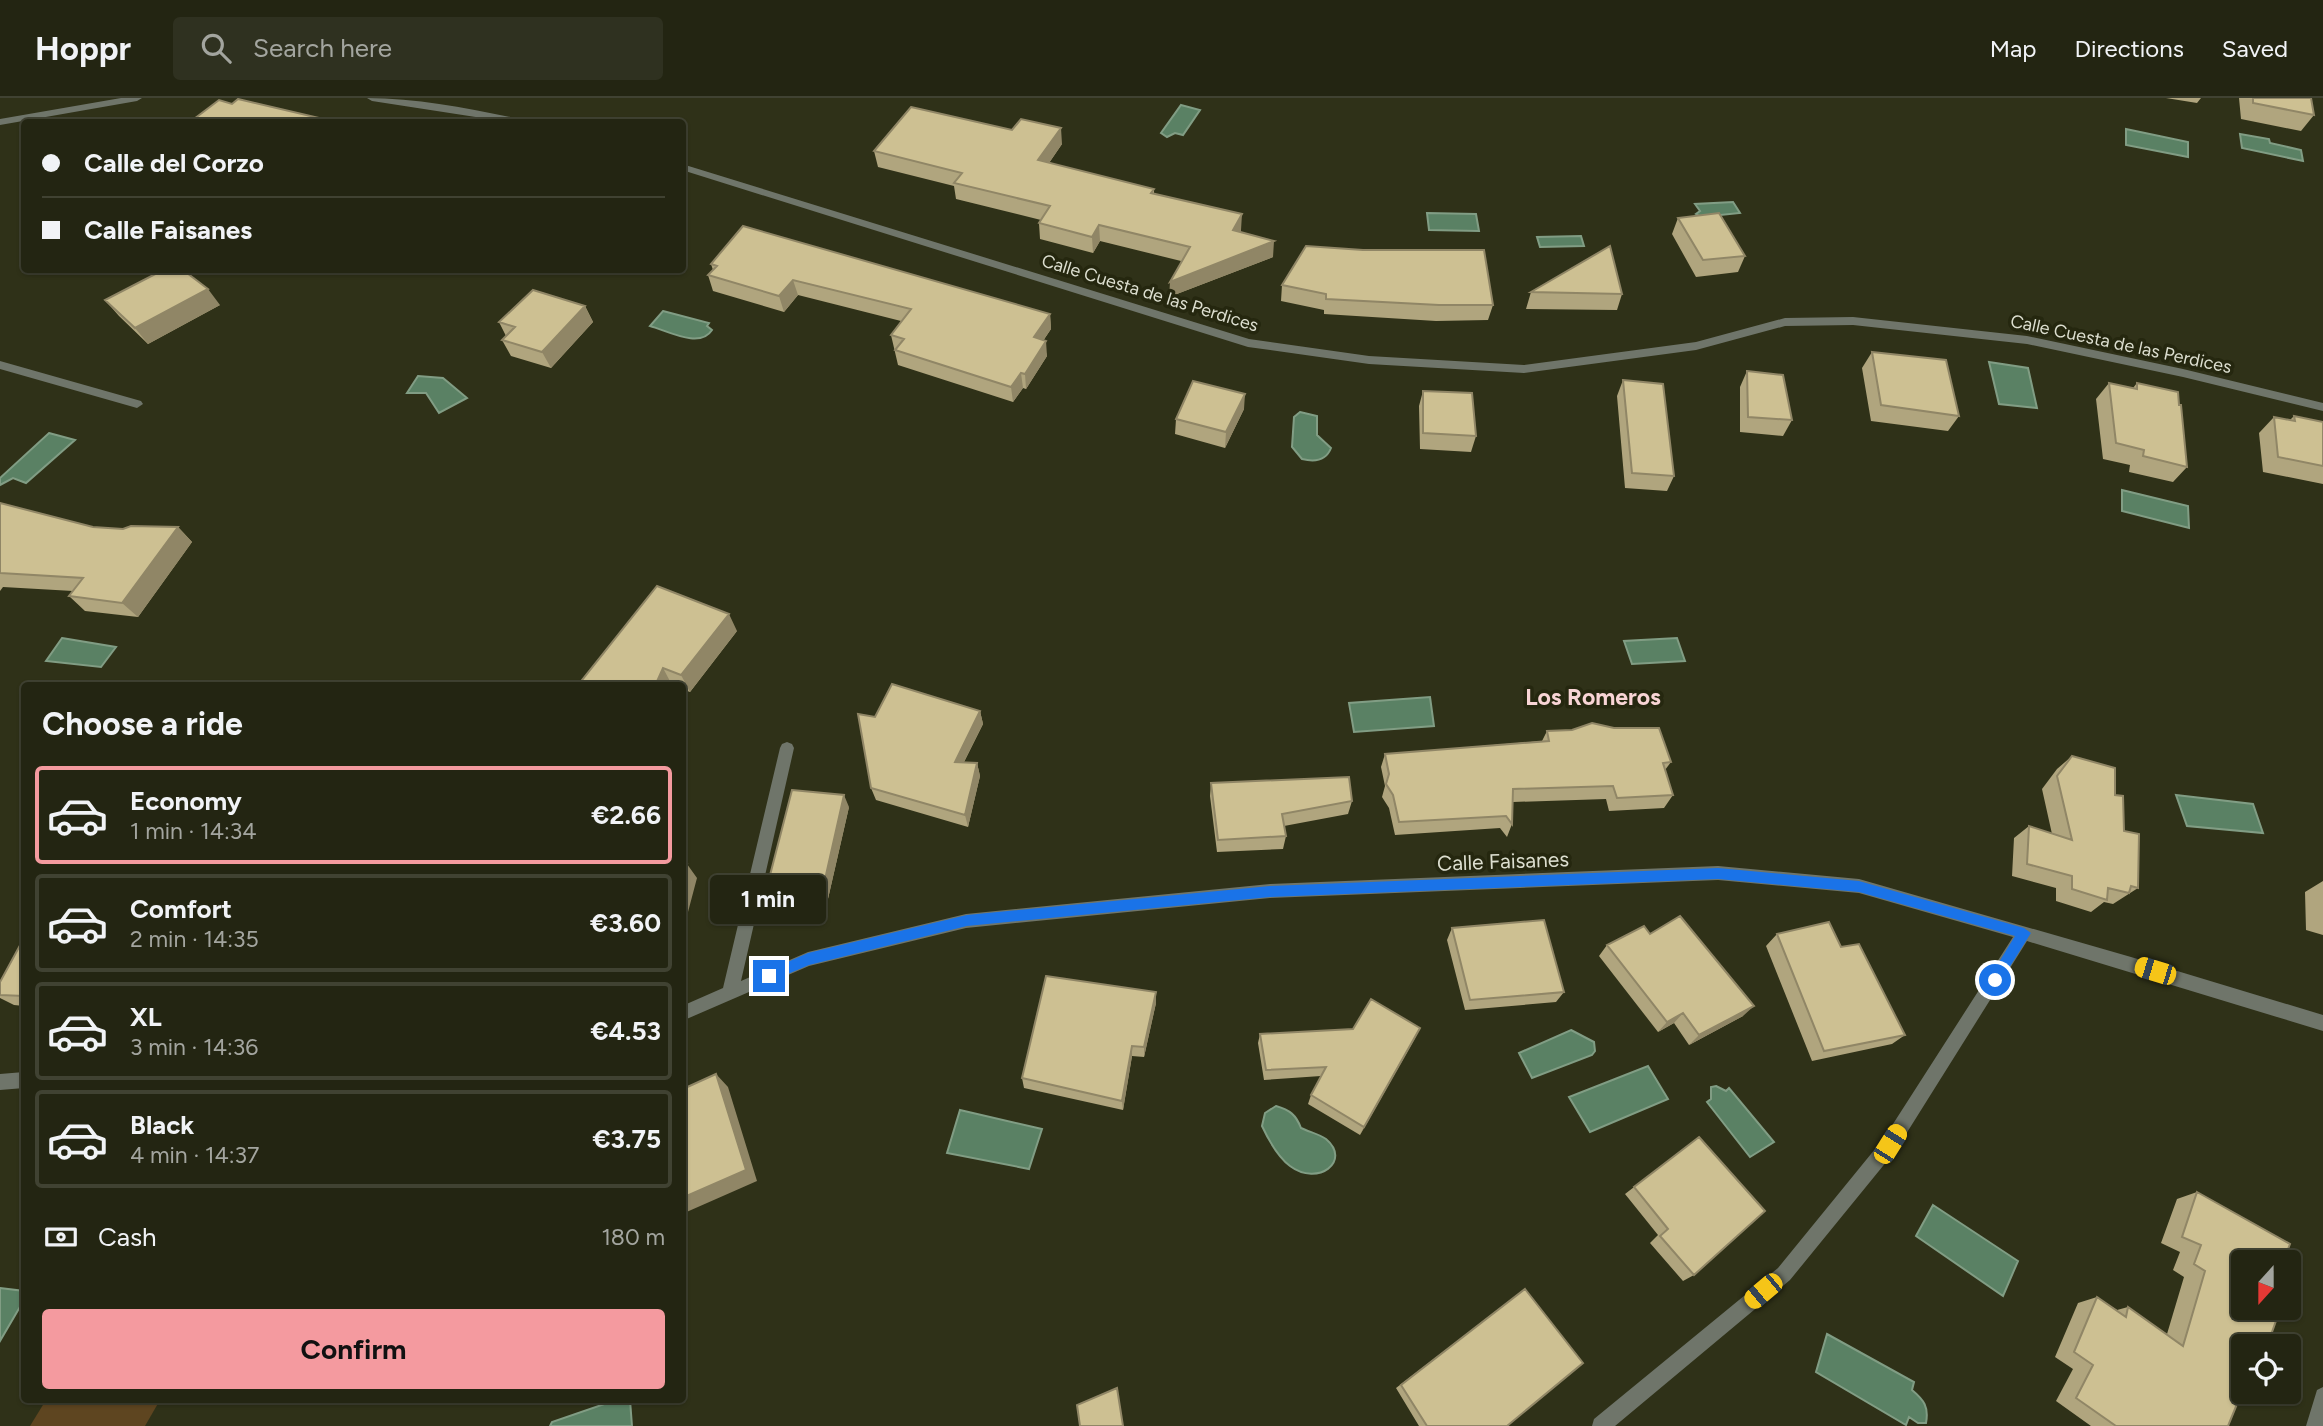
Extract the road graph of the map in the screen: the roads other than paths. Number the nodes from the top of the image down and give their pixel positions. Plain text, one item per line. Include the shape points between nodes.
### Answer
1 (137, 98) edge
2 (372, 98) edge
3 (505, 119) edge
4 (0, 122) edge
5 (686, 168) edge
6 (0, 365) edge
7 (137, 404) dead end
8 (2323, 407) edge
9 (787, 748) dead end
10 (2024, 933) junction
11 (730, 993) junction
12 (686, 1012) edge
13 (2323, 1023) edge
14 (21, 1080) edge
15 (0, 1082) edge
16 (2323, 1396) edge
17 (1601, 1426) edge
18 (2315, 1426) edge

1 - 4 street
2 - 3 street
5 - 8 street, Calle Cuesta de las Perdices via 1248,343 1369,360 1524,369 1696,346 1784,323 1853,321 2027,340
6 - 7 street
9 - 11 street
10 - 11 street, Calle Faisanes via 1859,886 1718,873 1270,891 967,921 808,959
10 - 13 street, Calle Faisanes
10 - 17 street via 1890,1144 1784,1274
11 - 12 street, Calle Faisanes
14 - 15 street
16 - 18 street

